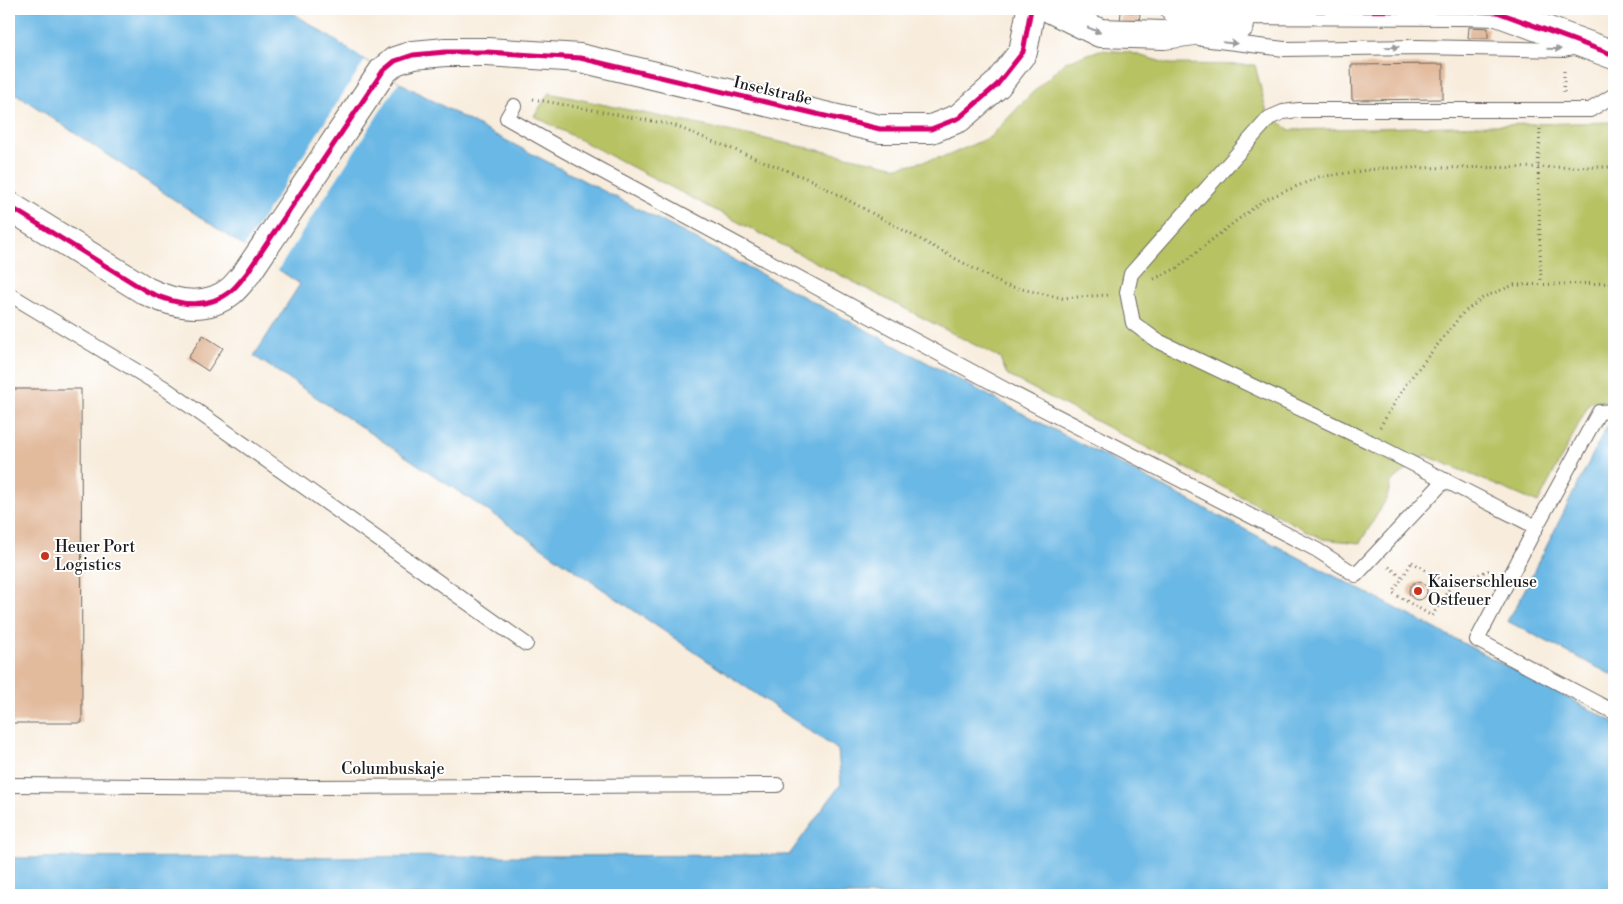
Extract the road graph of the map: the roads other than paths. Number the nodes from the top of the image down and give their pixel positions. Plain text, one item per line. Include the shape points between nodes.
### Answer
1 (1031, 9) edge
2 (1051, 9) edge
3 (1176, 9) edge
4 (1343, 11) junction
5 (1164, 35) junction
6 (1590, 45) junction
7 (1614, 55) edge
8 (1614, 95) edge
9 (514, 106) road end
10 (9, 206) edge
11 (9, 294) edge
12 (1614, 411) edge
13 (1445, 480) junction
14 (1536, 527) junction
15 (526, 644) dead end
16 (1614, 712) edge
17 (9, 785) edge
18 (777, 785) dead end

1 - 10 street, Inselstraße via 1023,52 997,84 959,118 931,129 880,129 580,58 446,52 412,55 395,61 383,71 259,257 231,291 208,303 193,305 162,299
2 -> 5 street via 1100,33
3 - 4 street
4 - 5 street
4 - 6 street via 1497,12
5 -> 6 lane via 1284,49 1564,50
6 - 7 street
8 - 13 lane via 1590,110 1283,112 1269,118 1131,274 1127,292 1133,323 1156,340
9 - 13 lane via 507,118 565,151 1006,390 1317,550 1356,574
11 - 15 lane via 163,388
12 - 14 lane via 1599,412
13 - 14 lane
14 - 16 lane via 1477,640
17 - 18 lane, Columbuskaje

